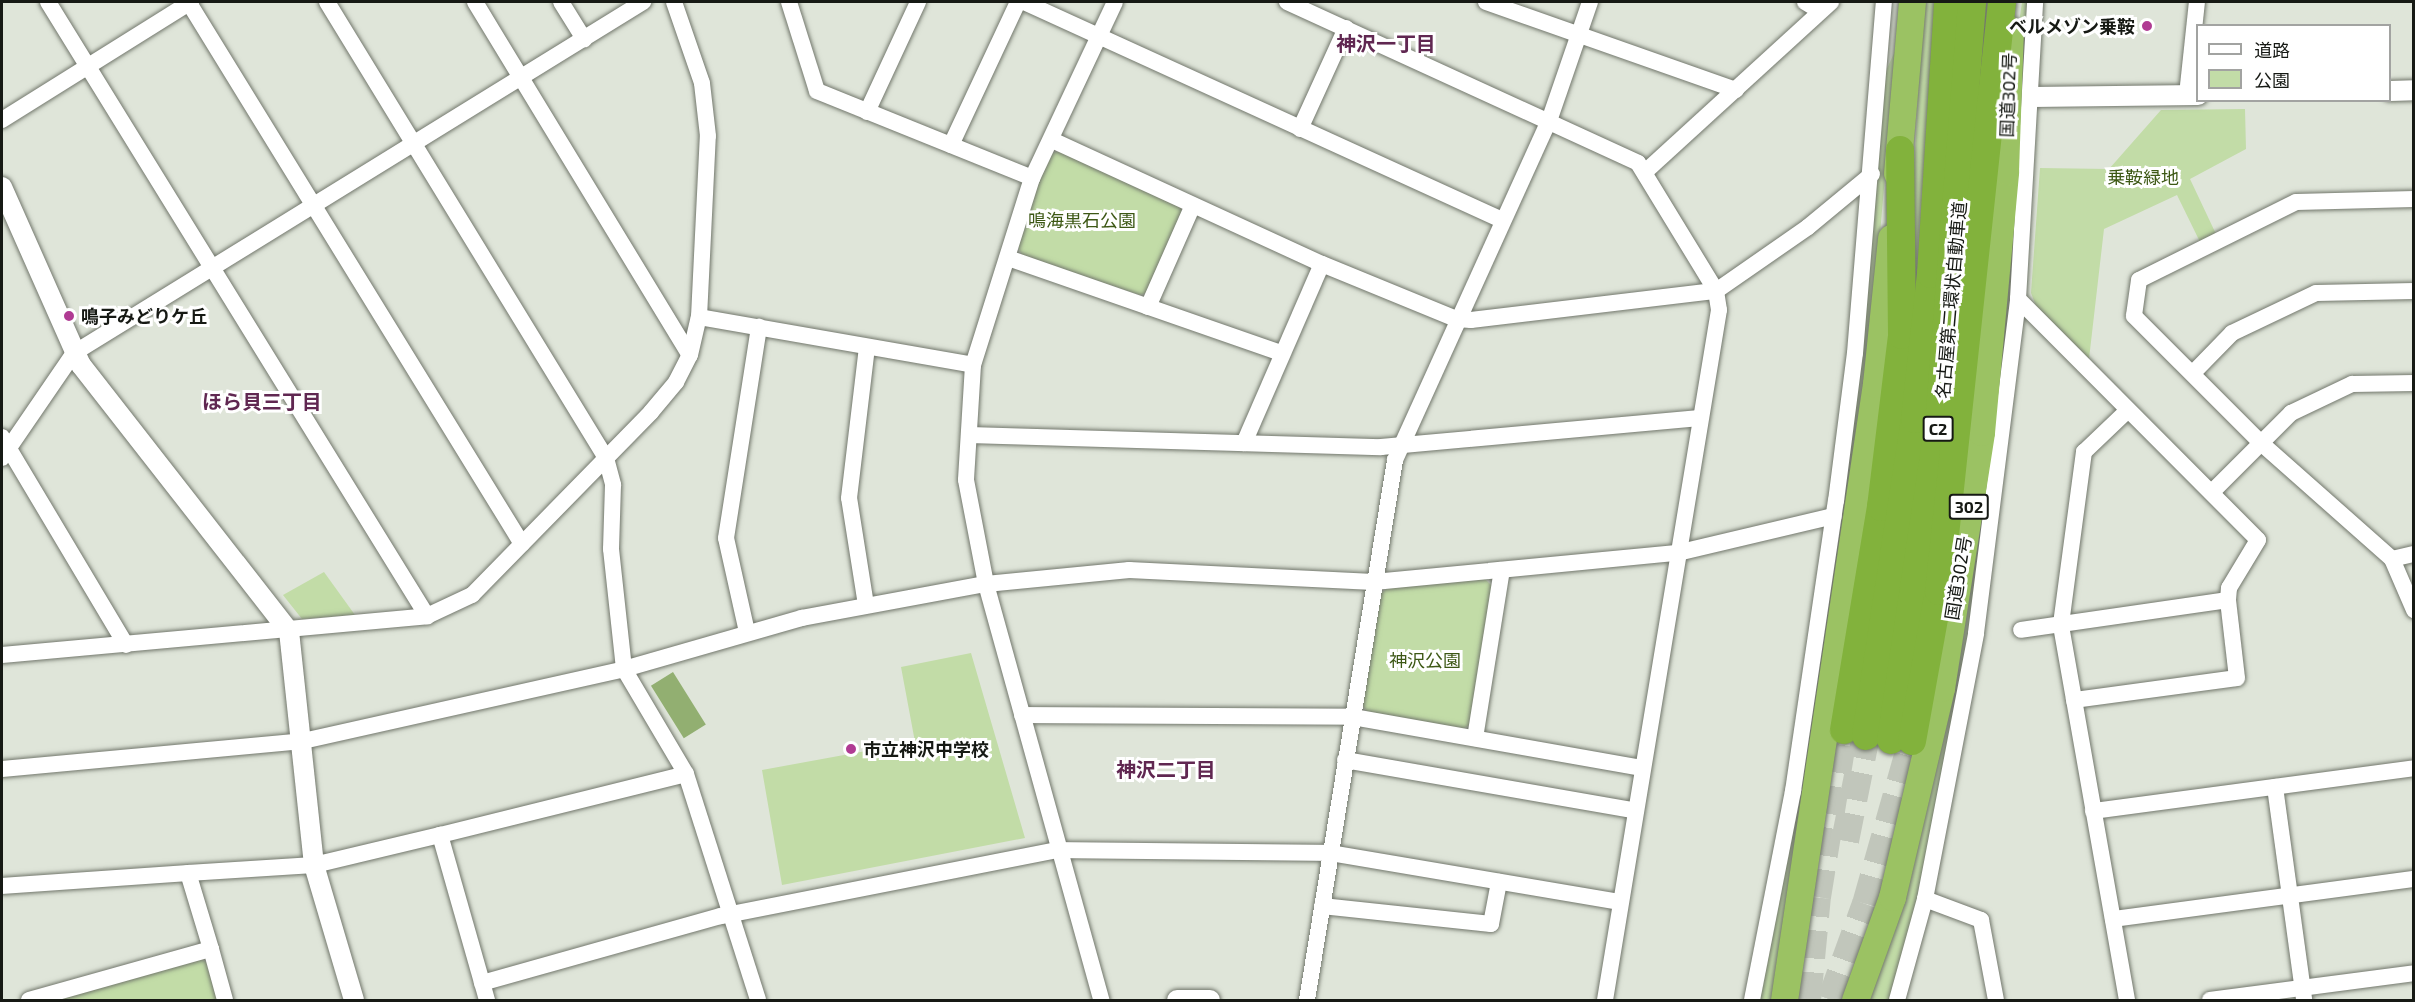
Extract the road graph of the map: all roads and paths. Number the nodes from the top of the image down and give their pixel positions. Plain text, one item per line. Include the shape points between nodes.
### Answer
1 (48, 2) edge
2 (190, 2) edge
3 (327, 2) edge
4 (475, 2) edge
5 (561, 2) edge
6 (643, 2) edge
7 (674, 2) edge
8 (789, 2) edge
9 (918, 2) edge
10 (1018, 2) edge
11 (1024, 2) edge
12 (1115, 2) edge
13 (1287, 2) edge
14 (1486, 2) edge
15 (1590, 2) edge
16 (1805, 2) edge
17 (1884, 2) edge
18 (1912, 2) edge
19 (1948, 2) edge
20 (1972, 2) edge
21 (2002, 2) edge
22 (2009, 2) edge
23 (2035, 2) edge
24 (2197, 2) edge
25 (1826, 6) edge
26 (1346, 28) junction
27 (1910, 32) junction
28 (1579, 33) junction
29 (1099, 36) junction
30 (584, 39) junction
31 (1882, 57) junction
32 (89, 67) junction
33 (521, 78) junction
34 (1736, 90) junction
35 (2414, 90) edge
36 (2391, 91) edge
37 (2192, 95) edge
38 (2032, 97) junction
39 (867, 112) junction
40 (1954, 115) junction
41 (2, 120) edge
42 (1549, 121) junction
43 (1300, 129) junction
44 (1052, 140) junction
45 (951, 145) junction
46 (413, 146) junction
47 (1900, 150) junction
48 (1645, 172) junction
49 (1872, 174) junction
50 (1032, 177) junction
51 (2, 187) edge
52 (2414, 200) edge
53 (1193, 205) junction
54 (313, 207) junction
55 (1502, 220) junction
56 (1008, 258) junction
57 (1322, 264) junction
58 (212, 267) junction
59 (1716, 291) junction
60 (2414, 291) edge
61 (2018, 299) junction
62 (1148, 307) junction
63 (699, 317) junction
64 (1456, 319) junction
65 (759, 327) junction
66 (867, 347) junction
67 (74, 353) junction
68 (1281, 353) junction
69 (690, 355) junction
70 (973, 364) junction
71 (2194, 372) junction
72 (2414, 383) edge
73 (2127, 411) junction
74 (1700, 418) junction
75 (969, 435) junction
76 (2261, 442) junction
77 (1244, 443) junction
78 (1400, 444) junction
79 (4, 448) edge
80 (606, 458) junction
81 (2211, 492) junction
82 (1834, 516) junction
83 (522, 544) junction
84 (1677, 553) junction
85 (2414, 554) edge
86 (2391, 559) junction
87 (1502, 570) junction
88 (1374, 582) junction
89 (986, 584) junction
90 (2229, 600) junction
91 (866, 605) junction
92 (2414, 610) edge
93 (427, 616) junction
94 (2061, 624) junction
95 (2021, 630) dead end
96 (289, 631) junction
97 (747, 633) junction
98 (126, 645) junction
99 (2, 655) edge
100 (624, 669) junction
101 (2074, 700) junction
102 (1022, 715) junction
103 (1353, 717) junction
104 (1878, 737) junction
105 (1475, 738) junction
106 (303, 741) junction
107 (1345, 760) junction
108 (1643, 768) junction
109 (2414, 768) edge
110 (2, 769) edge
111 (686, 774) junction
112 (2275, 787) junction
113 (1636, 811) junction
114 (2093, 811) junction
115 (440, 835) junction
116 (1058, 850) junction
117 (1330, 853) junction
118 (314, 865) junction
119 (188, 873) junction
120 (2414, 879) edge
121 (1499, 882) junction
122 (2, 886) edge
123 (2290, 896) junction
124 (1925, 899) junction
125 (1620, 902) junction
126 (1322, 906) junction
127 (731, 914) junction
128 (2113, 919) junction
129 (211, 949) junction
130 (2414, 973) edge
131 (482, 983) junction
132 (2303, 994) edge
133 (29, 1000) edge
134 (225, 1000) edge
135 (354, 1000) edge
136 (487, 1000) edge
137 (758, 1000) edge
138 (1101, 1000) edge
139 (1177, 1000) edge
140 (1192, 1000) edge
141 (1210, 1000) edge
142 (1307, 1000) edge
143 (1605, 1000) edge
144 (1752, 1000) edge
145 (1784, 1000) edge
146 (1855, 1000) edge
147 (1898, 1000) edge
148 (1996, 1000) edge
149 (2127, 1000) edge
150 (2210, 1000) edge

1 - 32 street
2 - 32 street
2 - 54 street
3 - 46 street
4 - 33 street
5 - 30 street
6 - 30 street
7 - 63 street via 702,83 708,136
8 - 39 street via 817,91
9 - 39 street
10 - 45 street
11 - 29 street
12 - 29 street
13 - 26 street
14 - 28 street
15 - 28 street
16 - 25 street
17 - 31 street
18 - 27 highway
19 - 40 highway, 名古屋第二環状自動車道 / C2
20 - 40 highway, 名古屋第二環状自動車道 / C2
21 - 104 highway via 1942,568
22 - 146 highway, 国道302号 / 302 via 2005,171 1981,432 1941,688 1892,897
23 - 38 street
24 - 37 street
25 - 34 street
26 - 42 street
26 - 43 street
27 - 31 street
27 - 47 highway
28 - 34 street
28 - 42 street
29 - 43 street
29 - 44 street
30 - 33 street
31 - 49 street
32 - 41 street
32 - 58 street
33 - 46 street
33 - 69 street
34 - 48 street
35 - 36 street
37 - 38 street
38 - 61 street
39 - 45 street
40 - 104 highway, 名古屋第二環状自動車道 / C2 via 1939,422
42 - 48 street via 1638,163
42 - 55 street
43 - 55 street
44 - 50 street
44 - 53 street
45 - 50 street
46 - 54 street
46 - 80 street
47 - 104 highway via 1902,335 1881,507
47 - 145 highway via 1876,384
48 - 59 street
49 - 59 street via 1808,228
49 - 82 street
50 - 56 street
51 - 67 street
52 - 71 street via 2296,202 2139,280 2134,316
53 - 57 street
53 - 62 street
54 - 58 street
54 - 83 street
55 - 64 street
56 - 62 street
56 - 70 street
57 - 64 street
57 - 68 street
58 - 67 street
58 - 93 street
59 - 64 street
59 - 74 street via 1719,310
60 - 71 street via 2316,293 2232,333
61 - 73 street
61 - 124 street via 1976,633
62 - 68 street
63 - 65 street
63 - 69 street
64 - 78 street
65 - 66 street
65 - 97 street via 726,538
66 - 70 street
66 - 91 street via 849,498
67 - 79 street
67 - 96 street
68 - 77 street
69 - 80 street via 676,382
70 - 75 street
71 - 76 street
72 - 76 street via 2352,384 2290,413
73 - 81 street
73 - 94 street via 2084,452
74 - 78 street
74 - 84 street
75 - 77 street
75 - 89 street via 966,480
76 - 81 street
76 - 86 street
77 - 78 street
78 - 88 street
79 - 98 street
80 - 83 street
80 - 100 street via 613,485 611,549
81 - 90 street via 2258,540 2229,588
82 - 84 street
82 - 144 street via 1793,791
83 - 93 street via 472,595
84 - 87 street
84 - 108 street
85 - 86 street
86 - 92 street
87 - 88 street
87 - 105 street
88 - 89 street via 1129,570
88 - 103 street
89 - 91 street
89 - 102 street
90 - 94 street
90 - 101 street via 2237,678
91 - 97 street
93 - 96 street
94 - 95 street
94 - 101 street
96 - 98 street
96 - 106 street
97 - 100 street
98 - 99 street
100 - 106 street
100 - 111 street
101 - 114 street
102 - 103 street
102 - 116 street
103 - 105 street
103 - 107 street
105 - 108 street
106 - 110 street
106 - 118 street
107 - 113 street
107 - 117 street
108 - 113 street
109 - 112 street
111 - 115 street
111 - 127 street
112 - 114 street
112 - 123 street
113 - 125 street
114 - 128 street
115 - 118 street
115 - 131 street
116 - 117 street
116 - 127 street
116 - 138 street
117 - 121 street
117 - 126 street
118 - 119 street
118 - 135 street
119 - 122 street
119 - 129 street
120 - 123 street
121 - 125 street
121 - 126 street via 1491,924
123 - 128 street
123 - 132 street
124 - 147 street
124 - 148 street via 1981,920
125 - 143 street
126 - 142 street
127 - 131 street
127 - 137 street
128 - 149 street
129 - 133 street
129 - 134 street
130 - 132 street
131 - 136 street
132 - 150 street
139 - 140 street
140 - 141 street

